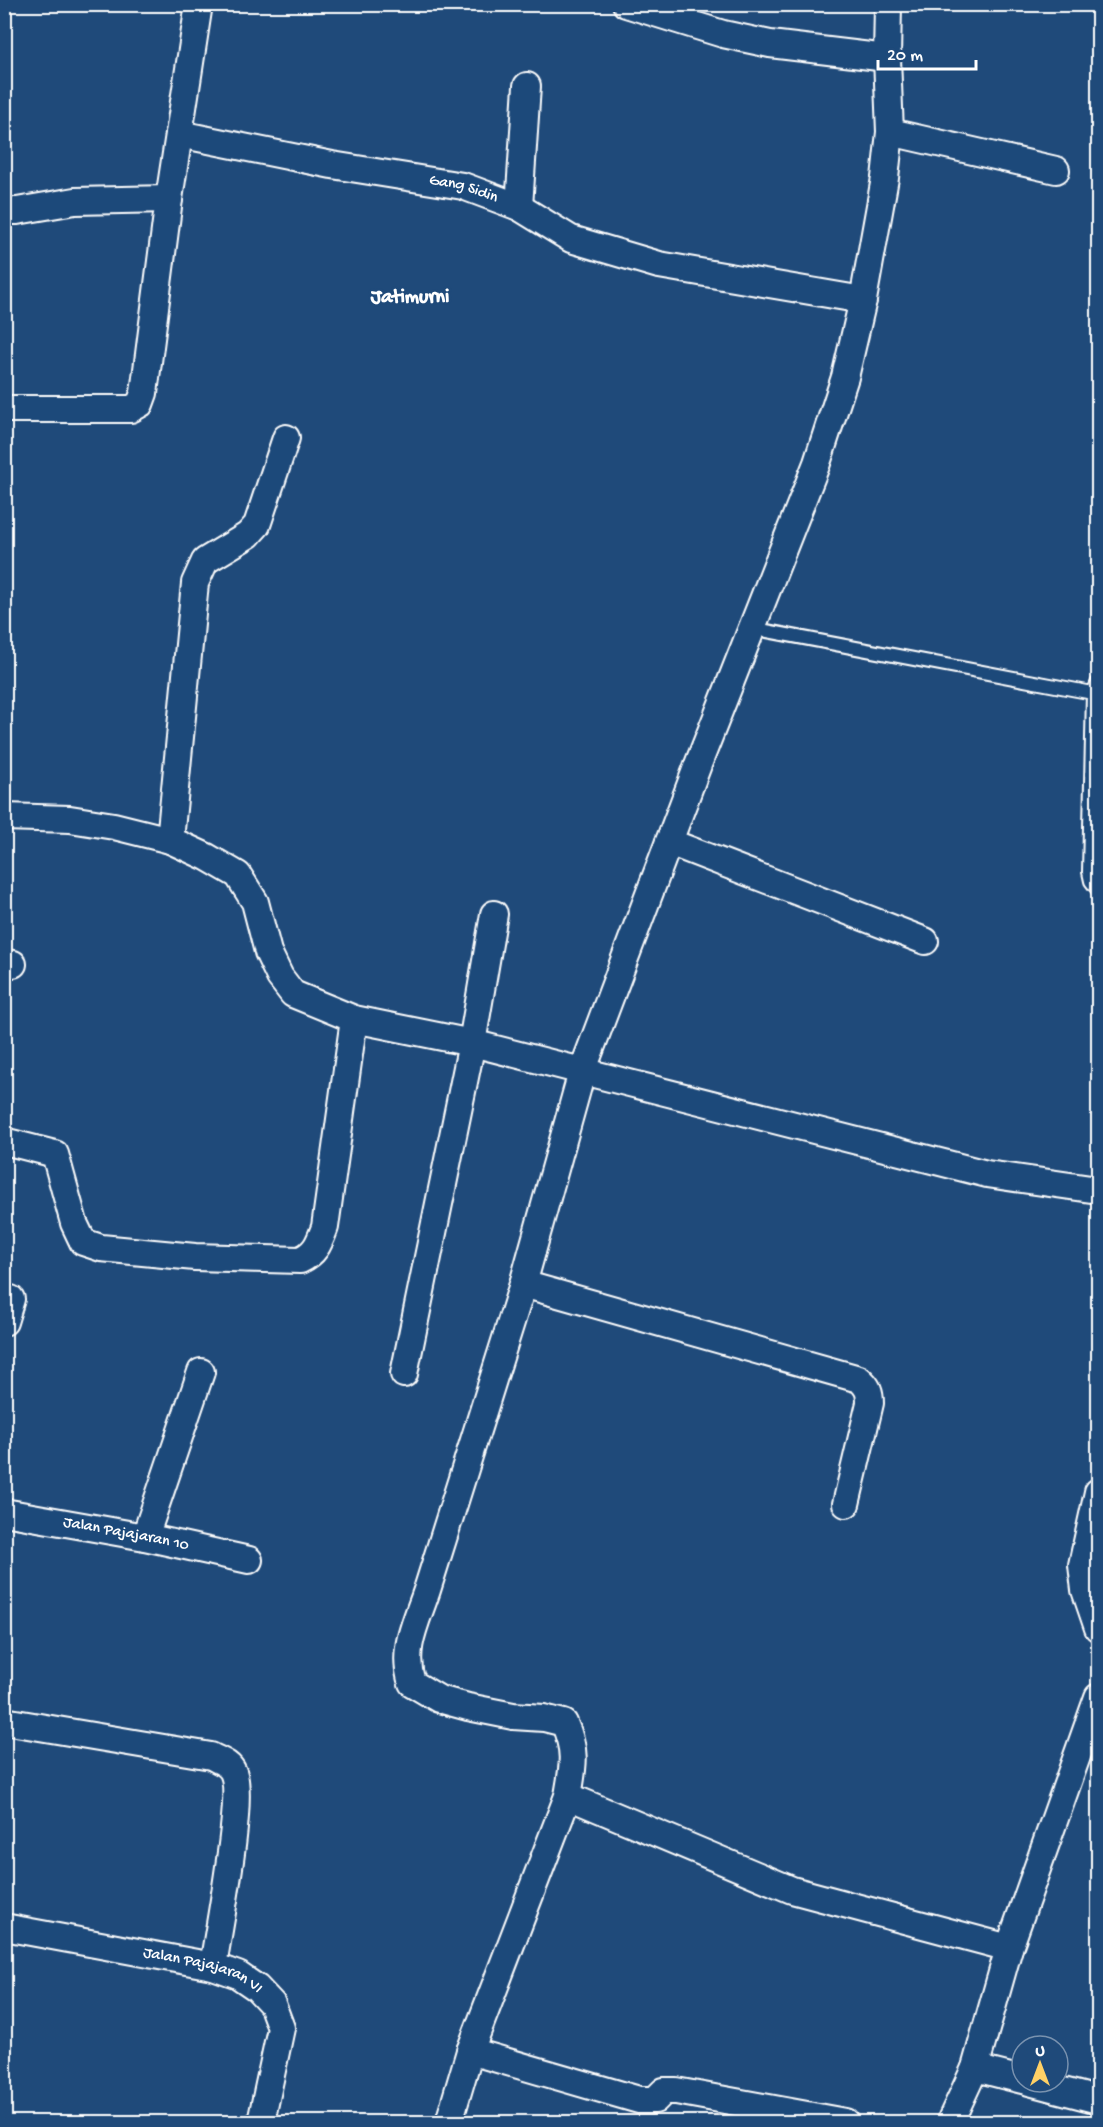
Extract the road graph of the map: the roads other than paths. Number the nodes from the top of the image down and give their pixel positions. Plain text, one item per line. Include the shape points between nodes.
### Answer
1 (199, 4) edge
2 (888, 4) edge
3 (632, 5) edge
4 (887, 58) junction
5 (527, 86) dead end
6 (890, 132) junction
7 (179, 134) junction
8 (1056, 170) dead end
9 (169, 199) junction
10 (519, 207) junction
11 (4, 211) edge
12 (863, 300) junction
13 (4, 409) edge
14 (286, 438) dead end
15 (751, 628) junction
16 (1097, 690) edge
17 (4, 817) edge
18 (171, 840) junction
19 (669, 842) junction
20 (1098, 890) edge
21 (494, 914) dead end
22 (925, 941) dead end
23 (354, 1019) junction
24 (472, 1043) junction
25 (582, 1072) junction
26 (4, 1141) edge
27 (1098, 1190) edge
28 (523, 1284) junction
29 (201, 1372) dead end
30 (404, 1374) dead end
31 (1098, 1492) edge
32 (846, 1504) dead end
33 (4, 1512) edge
34 (145, 1538) junction
35 (249, 1560) dead end
36 (1098, 1628) edge
37 (1098, 1697) edge
38 (4, 1721) edge
39 (568, 1796) junction
40 (4, 1927) edge
41 (1009, 1948) junction
42 (213, 1966) junction
43 (470, 2051) junction
44 (975, 2068) junction
45 (1010, 2077) edge
46 (1070, 2093) edge
47 (1098, 2100) edge
48 (261, 2122) edge
49 (449, 2122) edge
50 (845, 2122) edge
51 (950, 2122) edge

1 - 7 street
2 - 4 street
3 - 4 street via 723,34 770,44
4 - 6 street
5 - 10 street
6 - 8 street
6 - 12 street
7 - 9 street
7 - 10 street, Gang Sidin via 463,186
9 - 11 street via 75,201
9 - 13 street via 140,404 131,410
10 - 12 street, Gang Sidin via 571,239 658,265
12 - 15 street via 831,425
14 - 18 street via 256,525 248,536 205,561 195,583
15 - 16 lane
15 - 19 street
16 - 20 lane via 1089,872
17 - 18 street via 70,819
18 - 23 street via 238,875 255,902 268,952 293,993
19 - 22 street
19 - 25 street
21 - 24 street
23 - 24 street
23 - 26 street via 325,1227 318,1246 300,1260 195,1257 101,1248 83,1242 55,1154
24 - 25 street
24 - 30 street
25 - 27 street via 987,1174
25 - 28 street
28 - 32 street via 859,1379 867,1385 870,1403
28 - 39 street via 410,1640 407,1667 412,1683 439,1699 564,1723 572,1740 574,1764
29 - 34 street
31 - 36 street via 1082,1565 1085,1590
33 - 34 street, Jalan Pajajaran 10
34 - 35 street, Jalan Pajajaran 10
37 - 41 street
38 - 42 street via 211,1756 229,1765 238,1787 236,1813
39 - 41 street via 792,1890
39 - 43 street
40 - 42 street, Jalan Pajajaran VI
41 - 44 street
42 - 48 street, Jalan Pajajaran VI via 238,1975 257,1988 272,2004 281,2028
43 - 49 street
43 - 50 street via 639,2100 655,2100 664,2091 676,2091
44 - 45 street
44 - 51 street
46 - 47 street

